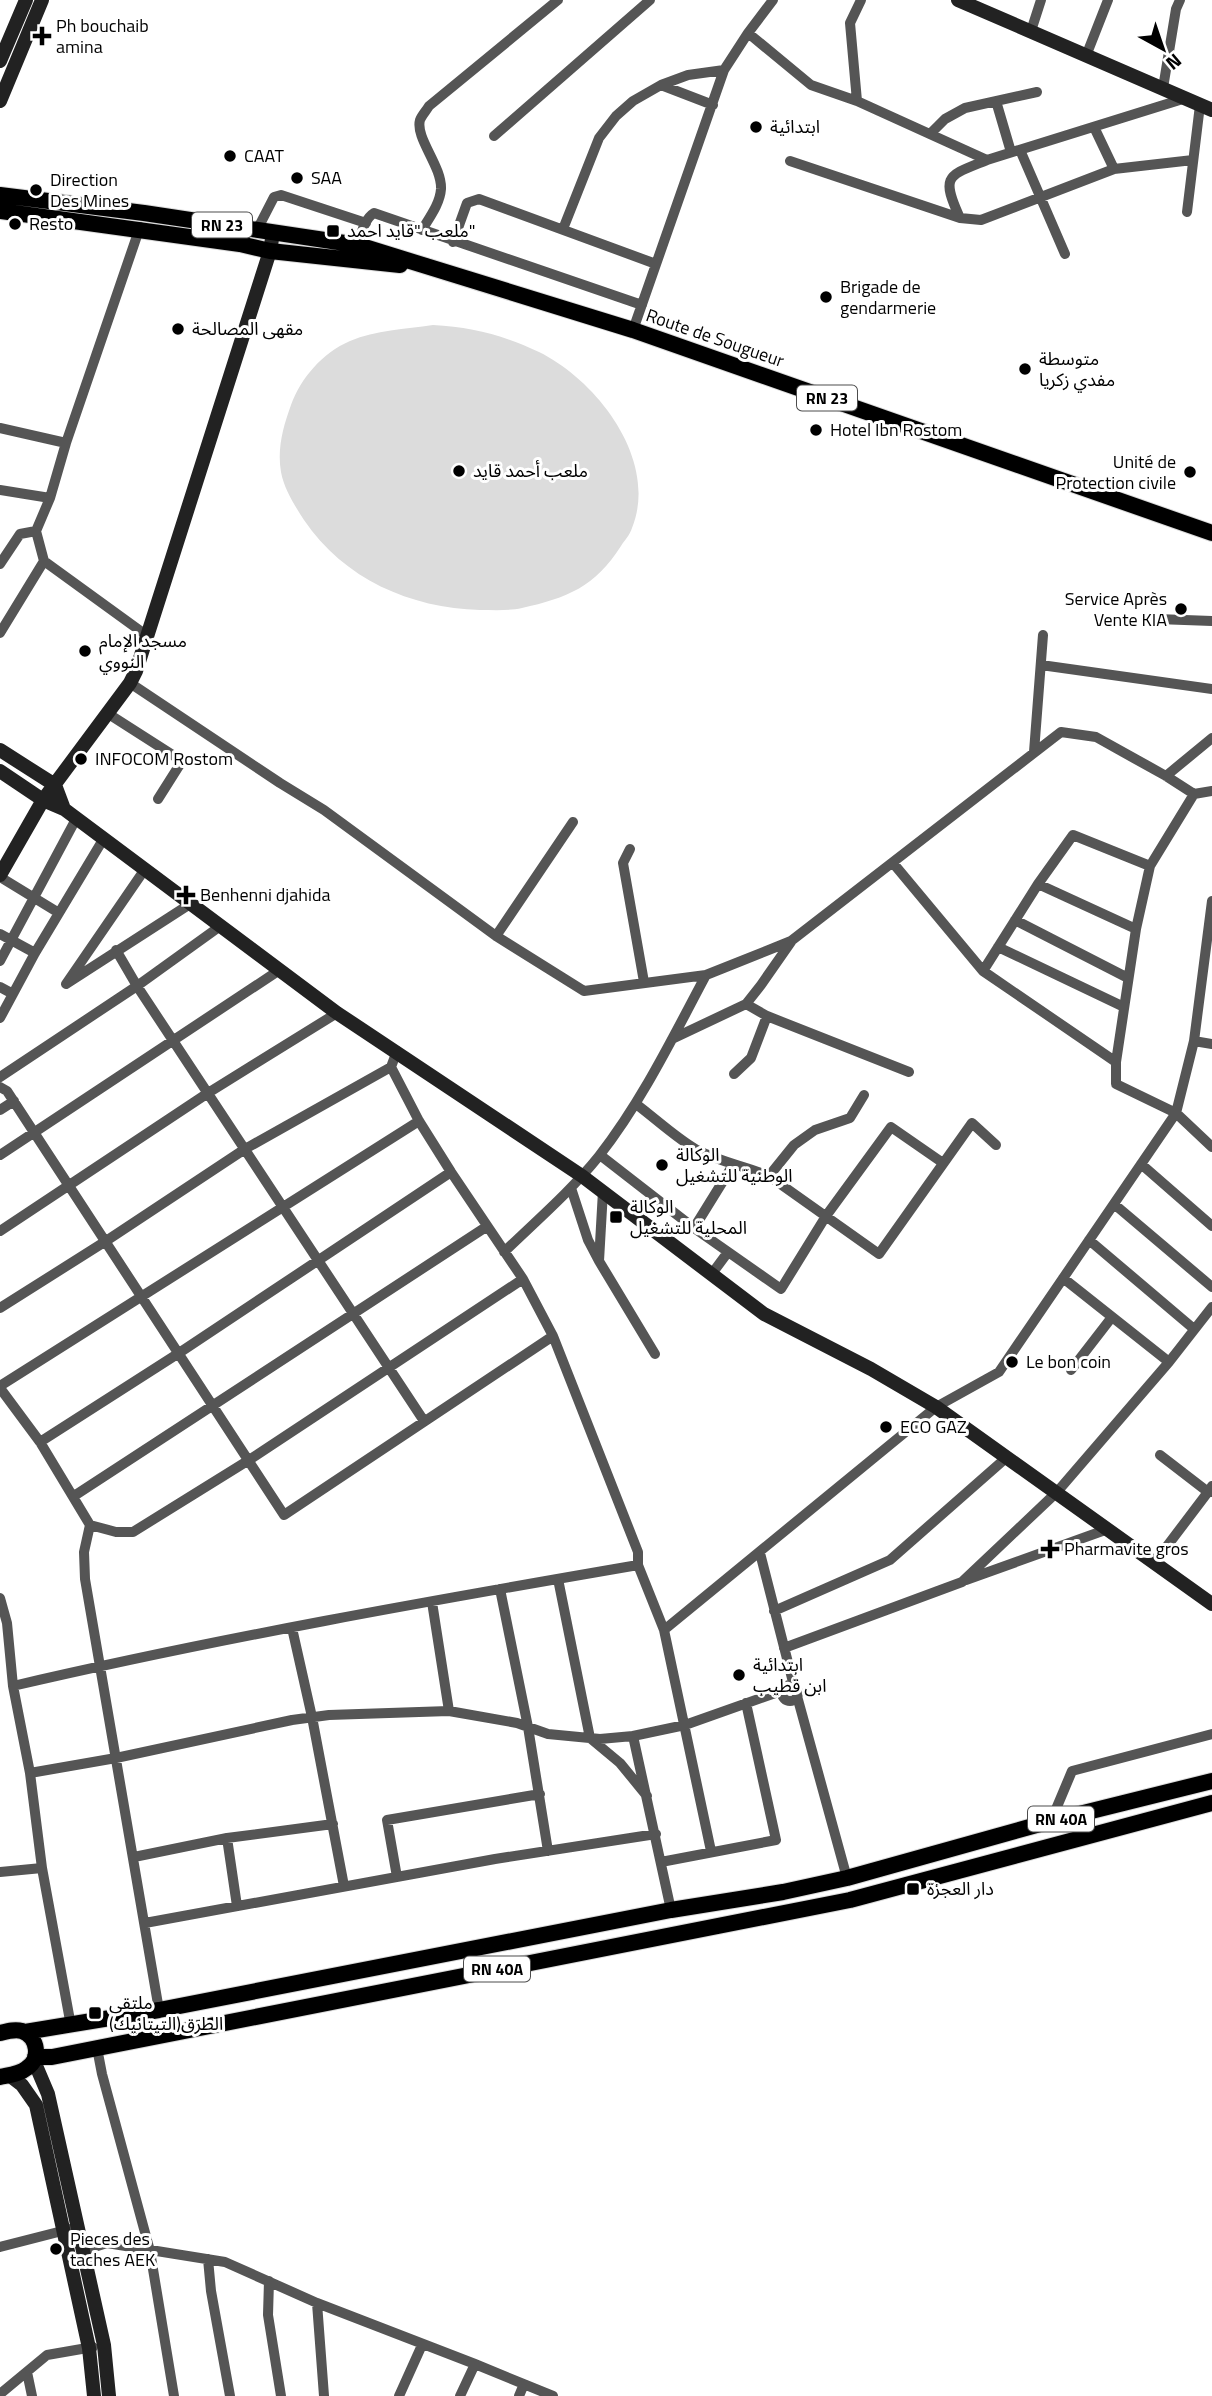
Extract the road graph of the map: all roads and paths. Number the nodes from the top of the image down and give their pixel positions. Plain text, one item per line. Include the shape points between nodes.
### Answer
1 (26, 0) edge
2 (42, 0) edge
3 (558, 0) edge
4 (649, 0) edge
5 (773, 0) edge
6 (861, 0) edge
7 (958, 0) edge
8 (1041, 0) edge
9 (1108, 0) edge
10 (1180, 0) edge
11 (1031, 31) junction
12 (748, 33) junction
13 (1086, 56) junction
14 (0, 61) edge
15 (724, 70) junction
16 (661, 85) junction
17 (1163, 88) junction
18 (1037, 92) dead end
19 (1186, 98) junction
20 (0, 101) edge
21 (857, 101) junction
22 (996, 101) junction
23 (713, 105) junction
24 (1206, 108) edge
25 (1094, 127) junction
26 (930, 134) junction
27 (494, 136) dead end
28 (1016, 151) junction
29 (987, 160) junction
30 (1193, 160) junction
31 (790, 161) dead end
32 (1114, 169) junction
33 (0, 195) edge
34 (1040, 197) junction
35 (0, 211) edge
36 (1187, 212) dead end
37 (144, 213) junction
38 (960, 218) junction
39 (366, 222) junction
40 (139, 229) junction
41 (563, 229) junction
42 (422, 230) junction
43 (265, 231) junction
44 (453, 242) junction
45 (358, 245) junction
46 (270, 251) junction
47 (1065, 254) dead end
48 (656, 264) junction
49 (440, 269) junction
50 (642, 305) junction
51 (633, 330) junction
52 (0, 428) edge
53 (66, 443) junction
54 (0, 490) edge
55 (50, 498) junction
56 (36, 531) junction
57 (1212, 533) edge
58 (44, 561) junction
59 (0, 564) edge
60 (1157, 619) dead end
61 (1212, 621) edge
62 (0, 633) edge
63 (146, 635) junction
64 (1043, 635) dead end
65 (1041, 665) junction
66 (130, 683) junction
67 (1212, 689) edge
68 (107, 713) junction
69 (1212, 738) edge
70 (0, 750) edge
71 (1034, 752) junction
72 (0, 771) edge
73 (1166, 776) junction
74 (55, 785) junction
75 (1212, 791) edge
76 (1194, 794) junction
77 (158, 799) dead end
78 (43, 800) junction
79 (64, 809) junction
80 (76, 819) junction
81 (573, 822) dead end
82 (104, 838) junction
83 (630, 849) dead end
84 (893, 863) junction
85 (1150, 866) junction
86 (145, 869) junction
87 (0, 876) edge
88 (1038, 884) junction
89 (34, 898) junction
90 (1212, 901) edge
91 (190, 904) junction
92 (59, 913) junction
93 (1015, 920) junction
94 (219, 927) junction
95 (1136, 929) junction
96 (0, 934) edge
97 (496, 936) junction
98 (12, 940) junction
99 (791, 941) junction
100 (998, 947) junction
101 (116, 950) junction
102 (35, 953) junction
103 (0, 961) edge
104 (278, 971) junction
105 (983, 971) junction
106 (706, 975) junction
107 (1128, 978) junction
108 (645, 982) junction
109 (137, 986) junction
110 (0, 987) edge
111 (13, 994) junction
112 (746, 1004) junction
113 (1124, 1007) junction
114 (337, 1013) junction
115 (767, 1016) junction
116 (0, 1018) edge
117 (672, 1039) junction
118 (1194, 1041) junction
119 (174, 1042) junction
120 (1212, 1044) edge
121 (397, 1051) junction
122 (1116, 1062) junction
123 (391, 1067) junction
124 (909, 1072) dead end
125 (734, 1074) dead end
126 (0, 1077) edge
127 (0, 1087) edge
128 (208, 1093) junction
129 (864, 1095) dead end
130 (14, 1101) junction
131 (636, 1104) junction
132 (0, 1110) edge
133 (1176, 1113) junction
134 (419, 1121) junction
135 (34, 1131) junction
136 (996, 1145) dead end
137 (1212, 1147) edge
138 (244, 1149) junction
139 (0, 1155) edge
140 (600, 1155) junction
141 (943, 1163) junction
142 (1141, 1164) junction
143 (733, 1165) junction
144 (451, 1172) junction
145 (582, 1175) junction
146 (769, 1176) junction
147 (70, 1186) junction
148 (571, 1188) junction
149 (603, 1191) junction
150 (1114, 1204) junction
151 (283, 1207) junction
152 (826, 1216) junction
153 (1212, 1226) edge
154 (486, 1227) junction
155 (694, 1228) junction
156 (0, 1231) edge
157 (1089, 1240) junction
158 (106, 1241) junction
159 (504, 1252) junction
160 (728, 1252) junction
161 (318, 1261) junction
162 (599, 1261) junction
163 (711, 1275) junction
164 (1063, 1278) junction
165 (523, 1279) junction
166 (1212, 1287) edge
167 (142, 1297) junction
168 (1212, 1307) edge
169 (0, 1308) edge
170 (353, 1313) junction
171 (1112, 1317) junction
172 (1194, 1329) junction
173 (553, 1336) junction
174 (179, 1353) junction
175 (655, 1354) dead end
176 (1169, 1362) junction
177 (389, 1367) junction
178 (1071, 1370) dead end
179 (0, 1387) edge
180 (213, 1406) junction
181 (936, 1407) junction
182 (424, 1421) junction
183 (40, 1442) junction
184 (1160, 1455) dead end
185 (1006, 1458) junction
186 (249, 1460) junction
187 (1211, 1490) edge
188 (1057, 1492) junction
189 (74, 1496) junction
190 (90, 1525) junction
191 (1108, 1529) junction
192 (760, 1553) junction
193 (1154, 1562) junction
194 (638, 1565) junction
195 (558, 1578) junction
196 (962, 1581) junction
197 (500, 1589) junction
198 (0, 1598) edge
199 (432, 1602) junction
200 (1212, 1604) edge
201 (774, 1611) junction
202 (292, 1628) junction
203 (664, 1630) junction
204 (784, 1648) junction
205 (100, 1666) junction
206 (13, 1686) junction
207 (796, 1691) junction
208 (746, 1703) junction
209 (449, 1710) junction
210 (312, 1717) junction
211 (685, 1725) junction
212 (528, 1727) junction
213 (1212, 1734) edge
214 (633, 1736) junction
215 (590, 1738) junction
216 (116, 1758) junction
217 (30, 1773) junction
218 (1212, 1781) edge
219 (540, 1794) junction
220 (647, 1796) junction
221 (1212, 1803) edge
222 (1052, 1821) junction
223 (333, 1824) junction
224 (656, 1834) junction
225 (227, 1838) junction
226 (548, 1850) junction
227 (710, 1851) junction
228 (134, 1857) junction
229 (660, 1862) junction
230 (42, 1868) junction
231 (0, 1872) edge
232 (397, 1877) junction
233 (847, 1878) junction
234 (344, 1886) junction
235 (237, 1906) junction
236 (671, 1910) junction
237 (145, 1923) junction
238 (159, 2010) junction
239 (71, 2026) junction
240 (25, 2032) junction
241 (0, 2033) edge
242 (97, 2048) junction
243 (35, 2059) junction
244 (5, 2076) edge
245 (70, 2229) junction
246 (0, 2247) edge
247 (82, 2251) junction
248 (150, 2251) junction
249 (208, 2259) junction
250 (269, 2281) junction
251 (317, 2303) junction
252 (422, 2345) junction
253 (96, 2346) junction
254 (475, 2364) junction
255 (27, 2372) junction
256 (524, 2384) junction
257 (0, 2394) edge
258 (32, 2396) edge
259 (94, 2396) edge
260 (109, 2396) edge
261 (174, 2396) edge
262 (230, 2396) edge
263 (281, 2396) edge
264 (324, 2396) edge
265 (399, 2396) edge
266 (460, 2396) edge
267 (519, 2396) edge
268 (553, 2396) edge

1 - 14 main road
2 - 20 main road
3 - 42 street via 429,106 421,119 419,130 441,181 441,193
4 - 27 street
5 - 12 street
6 - 21 street via 850,23
7 - 11 main road
8 - 11 street
9 - 13 street
10 - 17 street
11 - 13 main road
12 - 15 street
12 - 21 street via 811,85
13 - 17 main road
15 - 16 street
15 - 23 street
16 - 23 street
16 - 41 street via 616,116 599,138
17 - 19 main road
18 - 22 street
19 - 24 main road
19 - 25 street
21 - 26 street
22 - 26 street via 955,112
22 - 28 street
23 - 48 street
24 - 30 street
25 - 28 street
25 - 32 street
26 - 29 street
28 - 29 street
28 - 34 street
29 - 38 street via 950,178 950,195
30 - 32 street
30 - 36 street
31 - 38 street
32 - 34 street
33 - 37 main road, RN 23
34 - 38 street via 981,220
34 - 47 street
35 - 40 main road, RN 23
37 - 40 street
37 - 43 main road, RN 23
39 - 42 street via 374,213
39 - 43 street via 281,195 274,197
39 - 45 street
40 - 46 main road, RN 23
40 - 53 street
41 - 44 street via 478,199 467,203
41 - 48 street
42 - 44 street
43 - 45 main road, RN 23
43 - 46 main road
44 - 50 street
45 - 49 main road, RN 23
46 - 49 main road, RN 23
46 - 63 main road
48 - 50 street
49 - 51 main road, Route de Sougueur / RN 23
50 - 51 street
51 - 57 main road, Route de Sougueur / RN 23
52 - 53 street
53 - 55 street
54 - 55 street
55 - 56 street
56 - 58 street
56 - 59 street via 20,534
58 - 62 street
58 - 63 street
60 - 61 street
63 - 66 main road
64 - 65 street
65 - 67 street
65 - 71 street
66 - 68 main road
66 - 97 street via 324,810
68 - 74 main road
68 - 77 street via 182,761
69 - 73 street
70 - 74 main road
71 - 73 street via 1061,732 1096,737
71 - 84 street
72 - 78 main road
73 - 76 street
74 - 78 main road
74 - 79 main road
75 - 76 street
76 - 85 street
78 - 79 main road
78 - 87 main road
79 - 80 main road
80 - 82 main road
80 - 89 street
81 - 97 street
82 - 86 main road
82 - 92 street
83 - 108 street via 623,863
84 - 99 street
84 - 105 street
85 - 88 street via 1073,835
85 - 95 street
86 - 91 main road
86 - 101 street via 66,984
87 - 89 street
88 - 93 street
88 - 95 street
89 - 92 street
89 - 98 street
90 - 118 street
91 - 94 main road
91 - 101 street
92 - 102 street
93 - 100 street
93 - 107 street
94 - 104 main road
94 - 109 street
95 - 107 street
96 - 98 street
97 - 108 street via 584,991
98 - 102 street
98 - 103 street
99 - 106 street
99 - 112 street
100 - 105 street
100 - 113 street
101 - 109 street
102 - 111 street
104 - 114 main road
104 - 119 street
105 - 122 street
106 - 108 street
106 - 117 street
107 - 113 street
109 - 119 street
109 - 126 street
110 - 111 street
111 - 116 street
112 - 115 street
112 - 117 street
113 - 122 street
114 - 121 main road
114 - 128 street
115 - 124 street
115 - 125 street via 751,1058
117 - 131 street
118 - 120 street
118 - 133 street
119 - 128 street
119 - 135 street
121 - 123 street
121 - 145 main road
122 - 133 street via 1116,1084
123 - 134 street
123 - 138 street
127 - 130 street
128 - 138 street
128 - 147 street
129 - 146 street via 850,1118 815,1130 794,1145
130 - 132 street
130 - 135 street
131 - 140 street
131 - 143 street via 695,1149
133 - 137 street
133 - 142 street
134 - 144 street
134 - 151 street
135 - 139 street
135 - 147 street
136 - 141 street via 972,1123
138 - 151 street
138 - 158 street
140 - 145 street
140 - 155 street
141 - 152 street via 891,1127
141 - 152 street via 879,1254
142 - 150 street
142 - 153 street
143 - 146 street
143 - 155 street
144 - 154 street
144 - 161 street
145 - 148 street
145 - 149 main road
146 - 152 street
147 - 156 street
147 - 158 street
148 - 159 street
148 - 162 street
149 - 162 street
149 - 163 main road
150 - 157 street
150 - 166 street
151 - 161 street
151 - 167 street
152 - 160 street via 781,1289
154 - 159 street
154 - 170 street
155 - 160 street
157 - 164 street
157 - 172 street
158 - 167 street
158 - 169 street
159 - 165 street
160 - 163 street
161 - 170 street
161 - 174 street
162 - 175 street
163 - 181 main road via 764,1314
164 - 171 street
164 - 181 street via 999,1372
165 - 173 street
165 - 177 street
167 - 174 street
167 - 179 street
168 - 172 street
170 - 177 street
170 - 180 street
171 - 176 street
171 - 178 street
172 - 176 street
173 - 182 street
173 - 194 street via 638,1552
174 - 180 street
174 - 183 street
176 - 188 street
177 - 182 street
177 - 186 street
179 - 183 street
180 - 186 street
180 - 189 street
181 - 185 main road
181 - 192 street
182 - 186 street via 285,1515
183 - 189 street
184 - 187 street
185 - 188 main road
185 - 201 street via 890,1560
186 - 190 street via 134,1532
187 - 193 street
188 - 191 main road
188 - 196 street
189 - 190 street
190 - 205 street via 85,1579
191 - 193 main road
191 - 196 street
192 - 201 street
192 - 203 street
193 - 200 main road
194 - 195 street
194 - 203 street
195 - 197 street
195 - 215 street
196 - 204 street
197 - 199 street
197 - 212 street
198 - 206 street
199 - 202 street
199 - 209 street
201 - 204 street
202 - 205 street
202 - 210 street
203 - 211 street
204 - 207 street
205 - 206 street
205 - 216 street
206 - 217 street
207 - 208 street via 786,1685
207 - 233 street
208 - 211 street
208 - 227 street via 776,1840
209 - 210 street
209 - 212 street
210 - 216 street
210 - 223 street
211 - 214 street
211 - 227 street
212 - 215 street
212 - 219 street
213 - 222 street via 1072,1771
214 - 215 street
214 - 220 street
215 - 220 street via 620,1763
216 - 217 street
216 - 228 street
217 - 230 street
218 - 222 main road, RN 40A
219 - 226 street
219 - 232 street via 387,1820
220 - 224 street
221 - 242 main road, RN 40A via 850,1900
222 - 233 main road, RN 40A
223 - 225 street
223 - 234 street
224 - 226 street
224 - 229 street
225 - 228 street
225 - 235 street
226 - 232 street
227 - 229 street
228 - 237 street
229 - 236 street
230 - 231 street
230 - 239 street
232 - 234 street
233 - 236 main road, RN 40A
234 - 235 street
235 - 237 street
236 - 238 main road, RN 40A
237 - 238 street
238 - 239 main road, RN 40A
239 - 240 main road, RN 40A
240 - 241 main road
240 - 243 main road via 35,2043
242 - 243 main road, RN 40A
242 - 248 street
243 - 244 main road via 24,2071
243 - 245 main road via 48,2094
244 - 245 main road via 22,2085 36,2105
245 - 246 street
245 - 247 main road
245 - 253 main road
247 - 248 street via 107,2243
247 - 253 main road
248 - 249 street
248 - 261 street
249 - 250 street
249 - 262 street
250 - 251 street
250 - 263 street via 268,2315
251 - 252 street
251 - 264 street
252 - 254 street
252 - 265 street
253 - 255 street via 47,2355
253 - 259 main road
253 - 260 main road
254 - 256 street
254 - 266 street
255 - 257 street
255 - 258 street
256 - 267 street
256 - 268 street

